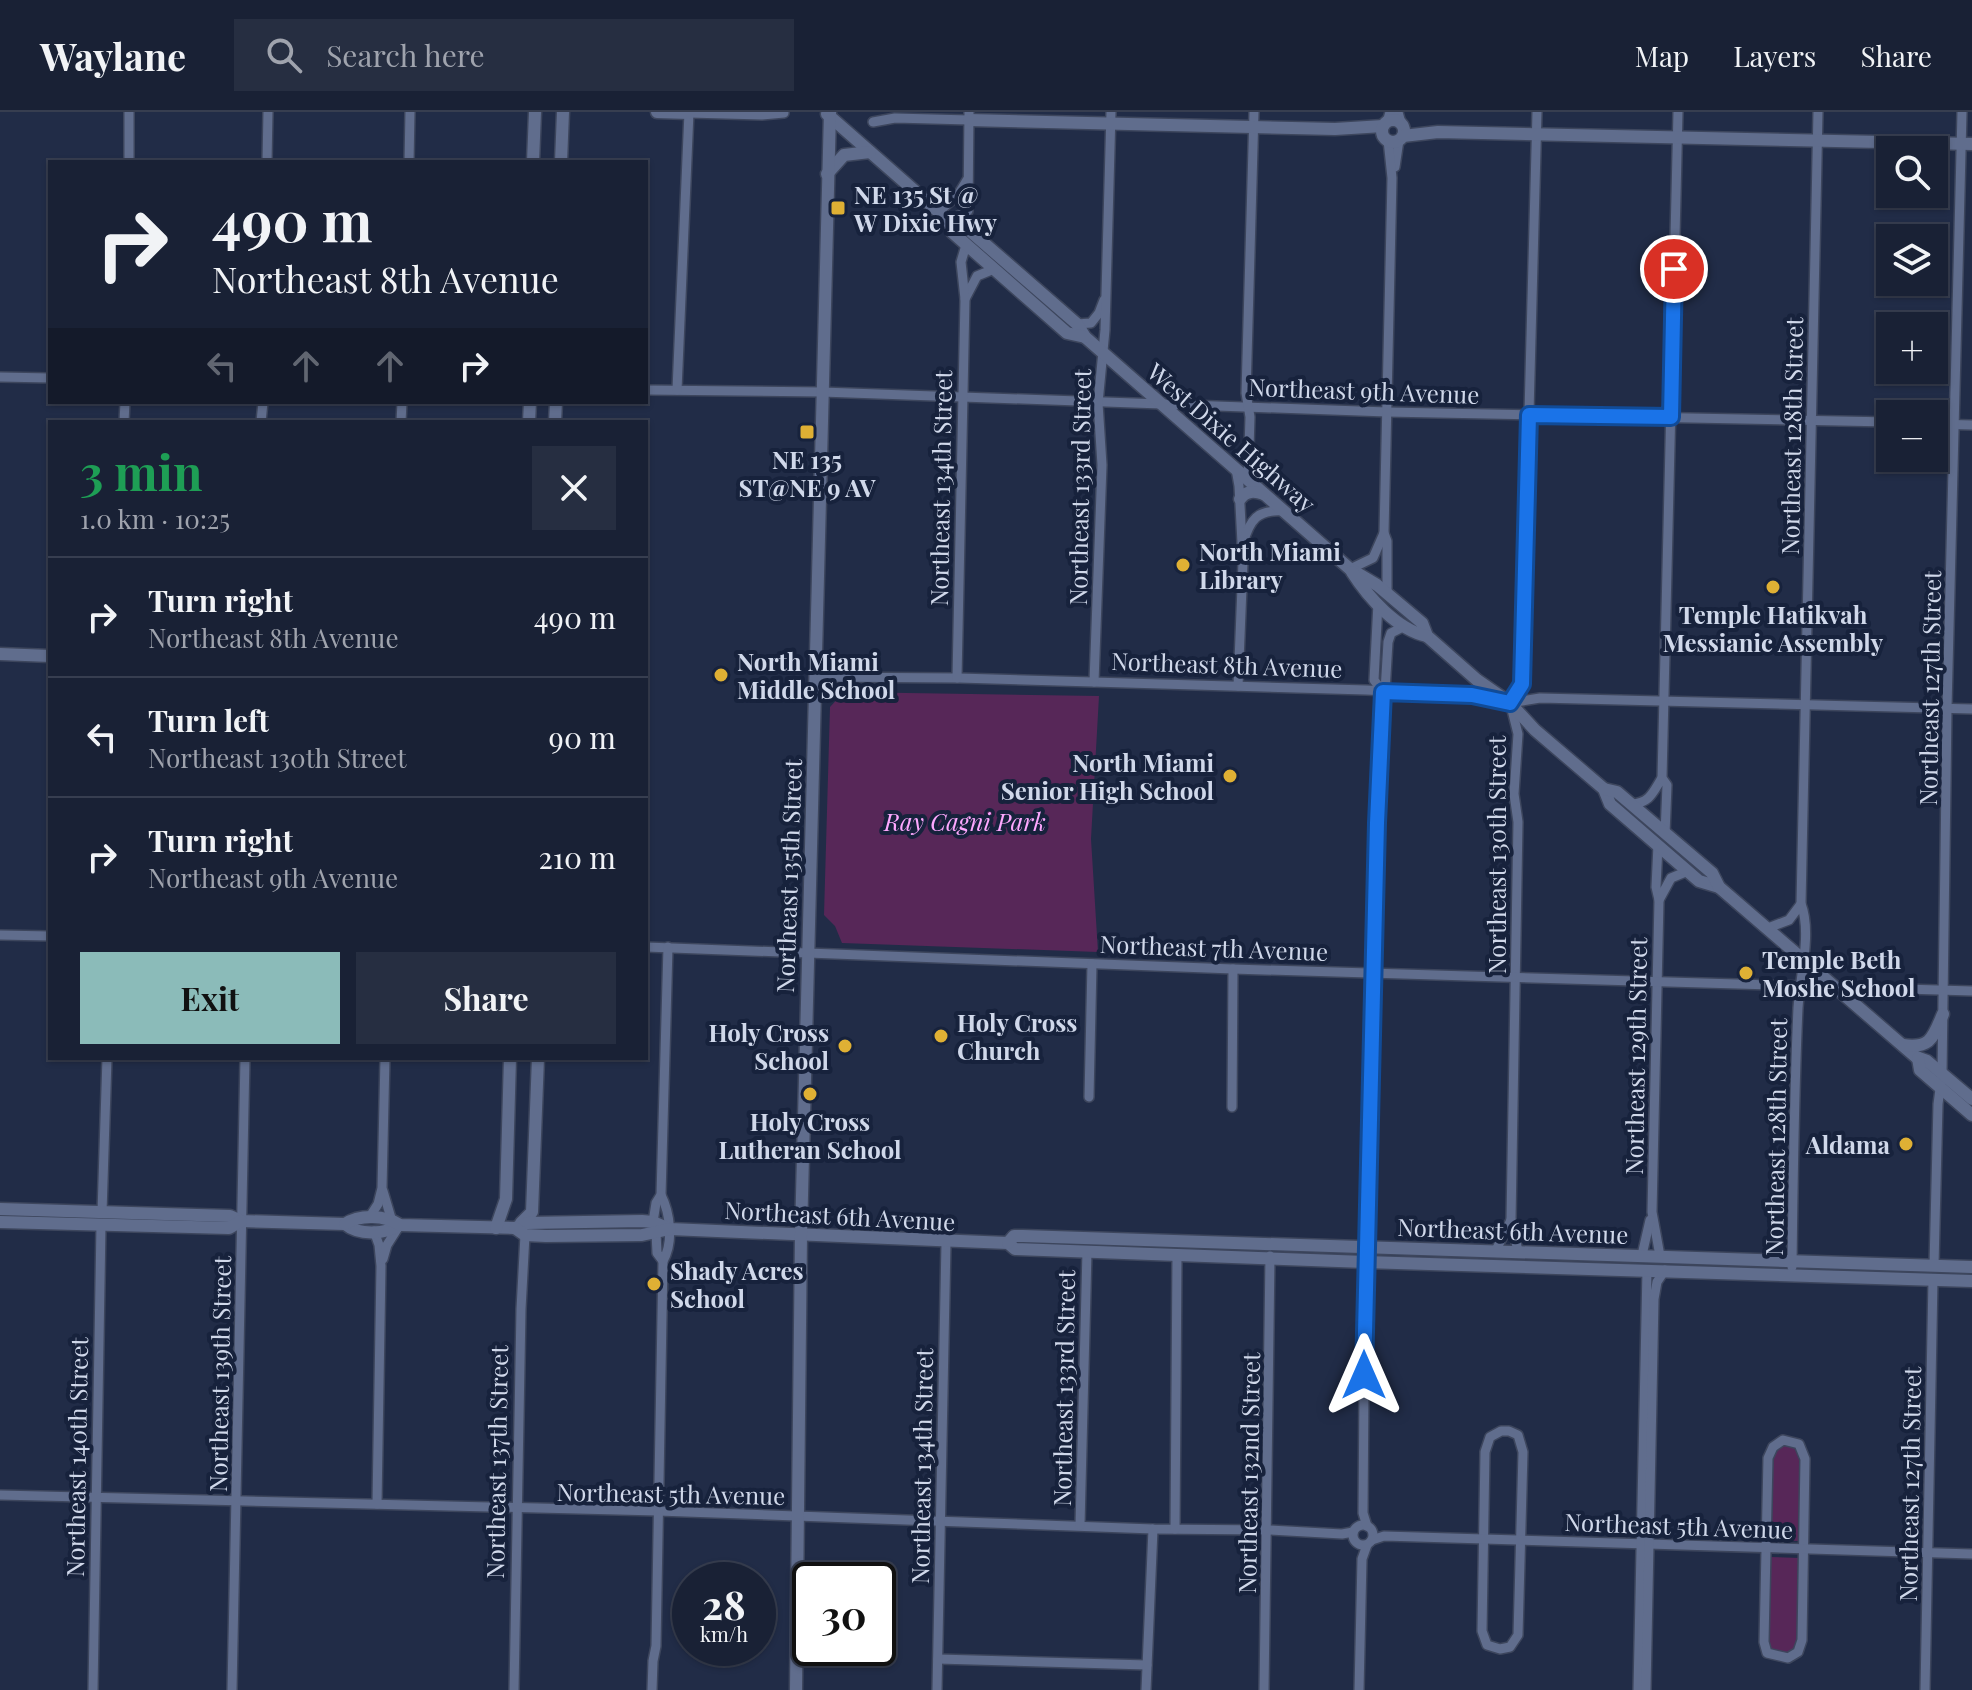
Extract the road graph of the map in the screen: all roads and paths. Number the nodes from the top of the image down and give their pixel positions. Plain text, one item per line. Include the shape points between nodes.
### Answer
1 (129, 112) edge
2 (268, 112) edge
3 (410, 112) edge
4 (535, 112) edge
5 (563, 112) edge
6 (657, 112) edge
7 (689, 112) edge
8 (1254, 112) edge
9 (1537, 112) edge
10 (1678, 112) edge
11 (1818, 112) edge
12 (1962, 112) edge
13 (784, 113) edge
14 (828, 113) edge
15 (969, 116) edge
16 (1111, 117) edge
17 (873, 122) dead end
18 (1253, 127) junction
19 (1394, 127) edge
20 (1536, 135) junction
21 (1677, 138) junction
22 (1817, 142) junction
23 (1966, 143) edge
24 (870, 152) junction
25 (129, 160) edge
26 (267, 160) edge
27 (409, 160) edge
28 (533, 160) edge
29 (561, 160) edge
30 (827, 174) junction
31 (967, 180) junction
32 (943, 216) junction
33 (966, 245) junction
34 (994, 269) junction
35 (1107, 293) junction
36 (965, 299) junction
37 (1077, 324) junction
38 (1085, 337) junction
39 (1101, 351) junction
40 (0, 377) edge
41 (48, 378) edge
42 (648, 390) edge
43 (677, 390) junction
44 (822, 392) junction
45 (962, 398) junction
46 (1098, 403) junction
47 (1162, 404) junction
48 (1249, 407) junction
49 (1387, 412) junction
50 (1529, 415) junction
51 (1671, 417) junction
52 (1811, 420) junction
53 (1876, 422) edge
54 (1948, 424) edge
55 (1955, 424) junction
56 (1972, 425) edge
57 (1236, 469) junction
58 (1248, 480) junction
59 (1264, 494) junction
60 (1240, 499) junction
61 (1284, 511) junction
62 (1384, 533) junction
63 (1243, 543) junction
64 (1350, 569) junction
65 (1383, 598) junction
66 (1405, 626) junction
67 (1427, 636) junction
68 (0, 654) edge
69 (48, 656) edge
70 (816, 677) junction
71 (957, 678) junction
72 (1094, 682) junction
73 (1238, 686) junction
74 (1383, 692) junction
75 (1664, 700) junction
76 (1510, 703) junction
77 (1806, 705) junction
78 (1947, 708) junction
79 (1972, 709) edge
80 (1662, 778) junction
81 (1604, 789) junction
82 (1632, 804) junction
83 (1662, 839) junction
84 (1688, 871) junction
85 (1719, 887) junction
86 (1659, 900) junction
87 (1801, 904) junction
88 (1768, 928) junction
89 (0, 935) edge
90 (48, 936) edge
91 (648, 947) edge
92 (668, 947) junction
93 (808, 952) junction
94 (1803, 958) junction
95 (1092, 964) junction
96 (1233, 969) junction
97 (1374, 971) junction
98 (1515, 977) junction
99 (1657, 981) junction
100 (1800, 986) junction
101 (1837, 986) junction
102 (1943, 991) junction
103 (1972, 991) edge
104 (1943, 1014) junction
105 (1903, 1045) junction
106 (107, 1060) edge
107 (245, 1060) edge
108 (385, 1060) edge
109 (510, 1060) edge
110 (538, 1060) edge
111 (510, 1081) junction
112 (537, 1081) junction
113 (1941, 1081) junction
114 (1089, 1097) dead end
115 (1972, 1099) edge
116 (1232, 1107) dead end
117 (1972, 1115) edge
118 (382, 1188) junction
119 (661, 1195) junction
120 (0, 1209) edge
121 (1652, 1212) junction
122 (0, 1216) edge
123 (98, 1216) junction
124 (369, 1218) junction
125 (1511, 1220) junction
126 (241, 1221) junction
127 (0, 1222) edge
128 (395, 1222) junction
129 (345, 1224) junction
130 (496, 1228) junction
131 (654, 1228) junction
132 (670, 1229) junction
133 (374, 1231) junction
134 (520, 1232) junction
135 (801, 1234) junction
136 (1111, 1238) junction
137 (946, 1243) junction
138 (1008, 1243) junction
139 (1366, 1248) junction
140 (1496, 1250) junction
141 (1087, 1251) junction
142 (1518, 1251) junction
143 (1642, 1255) junction
144 (1177, 1256) junction
145 (1270, 1256) junction
146 (1660, 1256) junction
147 (1685, 1257) junction
148 (1792, 1260) junction
149 (663, 1261) junction
150 (1365, 1262) junction
151 (1934, 1265) junction
152 (381, 1266) junction
153 (1972, 1267) edge
154 (1614, 1268) junction
155 (1647, 1270) junction
156 (1665, 1270) junction
157 (1792, 1276) junction
158 (1906, 1278) junction
159 (1933, 1279) junction
160 (1972, 1281) edge
161 (0, 1495) edge
162 (95, 1498) junction
163 (237, 1501) junction
164 (377, 1504) junction
165 (518, 1509) junction
166 (658, 1511) junction
167 (799, 1516) junction
168 (940, 1521) junction
169 (1080, 1525) junction
170 (1153, 1529) junction
171 (1175, 1529) junction
172 (1268, 1530) junction
173 (1362, 1535) junction
174 (1483, 1539) junction
175 (1520, 1540) junction
176 (1645, 1544) junction
177 (1766, 1548) junction
178 (1803, 1549) junction
179 (1928, 1552) junction
180 (1972, 1554) edge
181 (938, 1659) junction
182 (1147, 1665) junction
183 (93, 1690) edge
184 (232, 1690) edge
185 (514, 1690) edge
186 (652, 1690) edge
187 (796, 1690) edge
188 (937, 1690) edge
189 (1146, 1690) edge
190 (1264, 1690) edge
191 (1359, 1690) edge
192 (1638, 1690) edge
193 (1646, 1690) edge
194 (1925, 1690) edge

1 - 25 street
2 - 26 street
3 - 27 street
4 - 28 main road
5 - 29 main road
6 - 7 main road
7 - 13 street
7 - 43 street
8 - 18 street
9 - 20 street, Northeast 130th Street
10 - 21 street, Northeast 129th Street
11 - 22 street, Northeast 128th Street
12 - 23 street, Northeast 127th Street
14 - 24 main road, West Dixie Highway
14 - 30 main road, Northeast 135th Street
15 - 16 main road
15 - 17 street
15 - 31 street
16 - 18 main road
16 - 35 street, Northeast 133rd Street
18 - 19 main road
18 - 48 street
19 - 20 main road
19 - 49 street
20 - 21 main road
20 - 50 street, Northeast 130th Street
21 - 22 main road
21 - 51 street, Northeast 129th Street
22 - 23 main road
22 - 52 street, Northeast 128th Street
23 - 55 street, Northeast 127th Street
24 - 30 main road via 846,154
24 - 32 main road, West Dixie Highway
30 - 44 main road, Northeast 135th Street
31 - 32 street
31 - 32 street via 968,211 959,218
32 - 33 main road, West Dixie Highway
32 - 37 main road, West Dixie Highway via 962,224
33 - 34 main road, West Dixie Highway
33 - 36 street, Northeast 134th Street via 961,262
34 - 36 street via 977,276
34 - 38 main road, West Dixie Highway via 1067,333
35 - 37 street via 1091,323
35 - 39 street, Northeast 133rd Street
36 - 45 street, Northeast 134th Street
37 - 38 main road, West Dixie Highway
38 - 39 main road, West Dixie Highway
39 - 46 street, Northeast 133rd Street
39 - 47 main road, West Dixie Highway
40 - 41 street
42 - 43 street, Northeast 9th Avenue
43 - 44 street, Northeast 9th Avenue
44 - 45 street, Northeast 9th Avenue
44 - 70 main road, Northeast 135th Street
45 - 46 street, Northeast 9th Avenue
45 - 71 street, Northeast 134th Street
46 - 47 street, Northeast 9th Avenue
46 - 72 street, Northeast 133rd Street via 1102,465
47 - 48 street, Northeast 9th Avenue
47 - 57 main road, West Dixie Highway
48 - 49 street, Northeast 9th Avenue
48 - 58 street
49 - 50 street, Northeast 9th Avenue
49 - 62 street
50 - 51 street, Northeast 9th Avenue
50 - 76 street, Northeast 130th Street via 1522,684
51 - 52 street, Northeast 9th Avenue
51 - 75 street, Northeast 129th Street
52 - 53 street, Northeast 9th Avenue
52 - 77 street, Northeast 128th Street
54 - 55 street
55 - 56 street
55 - 78 street, Northeast 127th Street
57 - 58 main road, West Dixie Highway
57 - 60 street
58 - 59 main road, West Dixie Highway
59 - 60 main road via 1246,493
59 - 61 main road, West Dixie Highway
60 - 63 street
61 - 63 street via 1254,518
61 - 64 main road, West Dixie Highway
62 - 64 street via 1373,558
62 - 65 street
63 - 73 street
64 - 65 main road, West Dixie Highway via 1366,592
65 - 66 main road, West Dixie Highway
65 - 67 main road, West Dixie Highway via 1422,623
65 - 74 street via 1374,680
66 - 67 main road, West Dixie Highway
66 - 74 street via 1388,638
67 - 76 main road, West Dixie Highway
68 - 69 main road
70 - 71 street, Northeast 8th Avenue
70 - 93 main road, Northeast 135th Street
71 - 72 street, Northeast 8th Avenue
72 - 73 street, Northeast 8th Avenue
73 - 74 street, Northeast 8th Avenue
74 - 76 street, Northeast 8th Avenue via 1472,695
74 - 97 street
75 - 76 street, Northeast 8th Avenue via 1540,698
75 - 77 street, Northeast 8th Avenue
75 - 80 street, Northeast 129th Street
76 - 81 main road, West Dixie Highway
76 - 98 street, Northeast 130th Street via 1518,734
77 - 78 street, Northeast 8th Avenue
77 - 87 street, Northeast 128th Street
78 - 79 street, Northeast 8th Avenue
78 - 102 street, Northeast 127th Street
80 - 82 street via 1650,798
80 - 83 street, Northeast 129th Street via 1667,785
81 - 82 main road, West Dixie Highway
81 - 83 main road, West Dixie Highway via 1610,804
82 - 83 main road, West Dixie Highway
83 - 84 main road, West Dixie Highway
83 - 85 main road, West Dixie Highway via 1712,873
83 - 86 street, Northeast 129th Street
84 - 85 main road, West Dixie Highway
84 - 86 street via 1671,878
85 - 88 main road, West Dixie Highway
86 - 99 street, Northeast 129th Street
87 - 88 street via 1789,920
87 - 94 street, Northeast 128th Street
88 - 94 main road, West Dixie Highway
89 - 90 street
91 - 92 street, Northeast 7th Avenue
92 - 93 street, Northeast 7th Avenue
92 - 119 street
93 - 95 street, Northeast 7th Avenue
93 - 135 main road, Northeast 135th Street
94 - 100 street, Northeast 128th Street
94 - 101 main road, West Dixie Highway
95 - 96 street, Northeast 7th Avenue
95 - 114 street
96 - 97 street, Northeast 7th Avenue
96 - 116 street
97 - 98 street, Northeast 7th Avenue
97 - 139 street
98 - 99 street, Northeast 7th Avenue
98 - 125 street, Northeast 130th Street
99 - 100 street, Northeast 7th Avenue
99 - 121 street, Northeast 129th Street
100 - 101 street, Northeast 7th Avenue
100 - 148 street, Northeast 128th Street
101 - 102 street, Northeast 7th Avenue
101 - 105 main road, West Dixie Highway
102 - 103 street, Northeast 7th Avenue
102 - 104 street, Northeast 127th Street
104 - 105 main road via 1928,1041
104 - 113 street, Northeast 127th Street
105 - 113 main road, West Dixie Highway via 1918,1058 1920,1070
106 - 123 street, Northeast 140th Street
107 - 126 street, Northeast 139th Street
108 - 118 street
109 - 111 main road
110 - 112 main road, Northeast 137th Street
111 - 112 main road
111 - 130 main road via 506,1199
112 - 134 main road, Northeast 137th Street via 532,1212
113 - 115 main road, West Dixie Highway
113 - 117 main road, West Dixie Highway
113 - 151 street, Northeast 127th Street
118 - 124 street
118 - 128 street
119 - 131 street
119 - 132 street
120 - 123 main road, Northeast 6th Avenue
121 - 143 street, Northeast 129th Street
121 - 146 street, Northeast 129th Street
122 - 123 main road
123 - 126 main road, Northeast 6th Avenue via 230,1216
123 - 127 main road, Northeast 6th Avenue
123 - 162 street, Northeast 140th Street
124 - 128 main road, Northeast 6th Avenue
124 - 129 main road, Northeast 6th Avenue via 355,1217
125 - 140 street, Northeast 130th Street
125 - 142 street, Northeast 130th Street
126 - 129 main road, Northeast 6th Avenue
126 - 163 street, Northeast 139th Street
128 - 130 main road, Northeast 6th Avenue
128 - 133 main road, Northeast 6th Avenue via 389,1232
128 - 152 street
129 - 133 main road, Northeast 6th Avenue via 353,1231
130 - 134 main road, Northeast 6th Avenue
131 - 132 main road, Northeast 6th Avenue
131 - 134 main road, Northeast 6th Avenue via 527,1223
131 - 149 street
132 - 135 main road, Northeast 6th Avenue
132 - 149 street
133 - 152 street
134 - 165 street, Northeast 137th Street
135 - 137 main road, Northeast 6th Avenue
135 - 167 main road, Northeast 135th Street
136 - 138 main road, Northeast 6th Avenue via 1016,1236
136 - 139 main road, Northeast 6th Avenue
136 - 141 main road
137 - 138 main road, Northeast 6th Avenue
137 - 168 street, Northeast 134th Street
138 - 141 main road, Northeast 6th Avenue via 1015,1249
139 - 140 main road, Northeast 6th Avenue
139 - 150 street
140 - 142 main road, Northeast 6th Avenue
141 - 144 main road, Northeast 6th Avenue
141 - 169 street, Northeast 133rd Street
142 - 143 main road, Northeast 6th Avenue
143 - 146 main road, Northeast 6th Avenue
144 - 145 main road, Northeast 6th Avenue
144 - 171 street
145 - 150 main road, Northeast 6th Avenue
145 - 172 street, Northeast 132nd Street
146 - 147 main road, Northeast 6th Avenue
146 - 154 main road
147 - 148 main road, Northeast 6th Avenue
147 - 155 main road
148 - 151 main road, Northeast 6th Avenue
148 - 157 street, Northeast 128th Street
149 - 166 street
150 - 154 main road, Northeast 6th Avenue
150 - 173 street
151 - 153 main road, Northeast 6th Avenue
151 - 158 main road
152 - 164 street
154 - 155 main road, Northeast 6th Avenue
155 - 156 main road, Northeast 6th Avenue
155 - 176 street
156 - 157 main road, Northeast 6th Avenue
156 - 176 street via 1654,1299
157 - 158 main road, Northeast 6th Avenue
158 - 159 main road, Northeast 6th Avenue
159 - 160 main road, Northeast 6th Avenue
159 - 179 street, Northeast 127th Street
161 - 162 street, Northeast 5th Avenue
162 - 163 street, Northeast 5th Avenue
162 - 183 street, Northeast 140th Street
163 - 164 street, Northeast 5th Avenue
163 - 184 street, Northeast 139th Street
164 - 165 street, Northeast 5th Avenue
165 - 166 street, Northeast 5th Avenue
165 - 185 street, Northeast 137th Street
166 - 167 street, Northeast 5th Avenue
166 - 186 street
167 - 168 street, Northeast 5th Avenue
167 - 187 main road, Northeast 135th Street
168 - 169 street, Northeast 5th Avenue
168 - 181 street, Northeast 134th Street
169 - 170 street, Northeast 5th Avenue
170 - 171 street, Northeast 5th Avenue
170 - 182 street
171 - 172 street, Northeast 5th Avenue
172 - 173 street, Northeast 5th Avenue
172 - 190 street, Northeast 132nd Street
173 - 174 street, Northeast 5th Avenue
173 - 191 street
174 - 175 street, Northeast 5th Avenue
174 - 175 street via 1486,1446 1493,1434 1506,1430 1523,1444
174 - 175 street via 1483,1638 1500,1649 1510,1647 1518,1635
175 - 176 street, Northeast 5th Avenue
176 - 177 street, Northeast 5th Avenue
176 - 192 street
176 - 193 street
177 - 178 street, Northeast 5th Avenue
177 - 178 street via 1770,1452 1777,1442 1790,1440 1805,1452
177 - 178 street via 1765,1648 1772,1656 1788,1658 1801,1647
178 - 179 street, Northeast 5th Avenue
179 - 180 street, Northeast 5th Avenue
179 - 194 street, Northeast 127th Street
181 - 182 street
181 - 188 street, Northeast 134th Street
182 - 189 street

